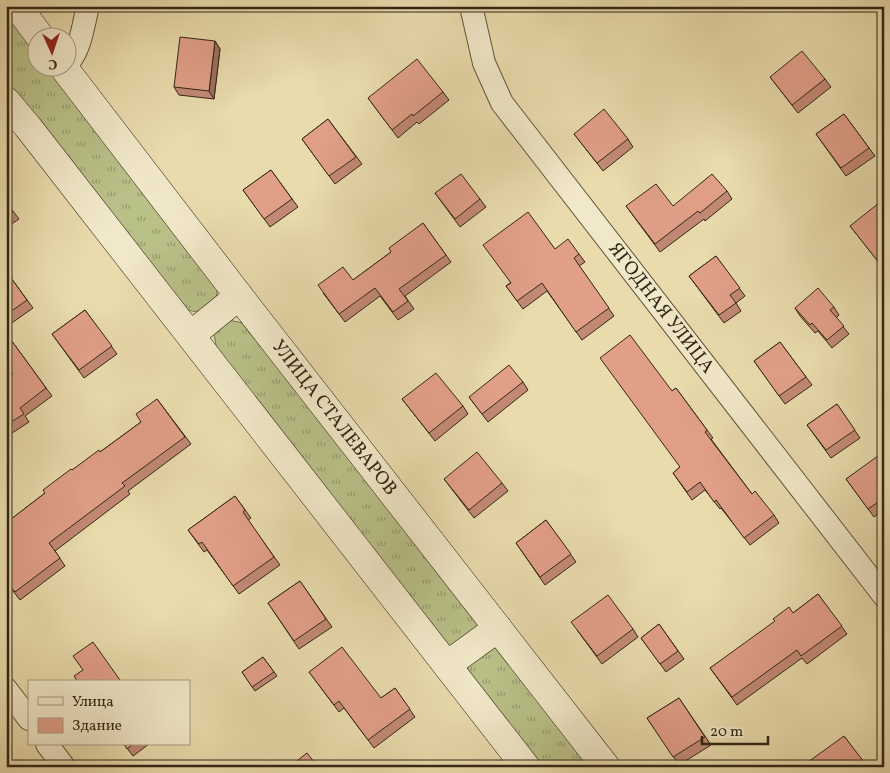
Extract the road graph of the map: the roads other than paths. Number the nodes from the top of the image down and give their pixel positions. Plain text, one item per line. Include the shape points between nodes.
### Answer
1 (16, 6) edge
2 (88, 6) edge
3 (471, 6) edge
4 (33, 28) edge
5 (78, 45) edge
6 (72, 78) edge
7 (6, 101) edge
8 (239, 296) junction
9 (191, 335) junction
10 (884, 596) edge
11 (498, 628) junction
12 (447, 665) junction
13 (6, 689) edge
14 (28, 718) edge
15 (48, 746) edge
16 (64, 767) edge
17 (526, 767) edge
18 (606, 767) edge

1 - 4 main road
2 - 5 street
3 - 10 street, ЯГОДНАЯ УЛИЦА via 484,63 502,103
6 - 8 main road, УЛИЦА СТАЛЕВАРОВ
7 - 9 main road
8 - 9 main road
8 - 11 main road, УЛИЦА СТАЛЕВАРОВ
9 - 12 main road
11 - 12 main road
11 - 18 main road, УЛИЦА СТАЛЕВАРОВ
12 - 17 main road
13 - 14 street
15 - 16 street

